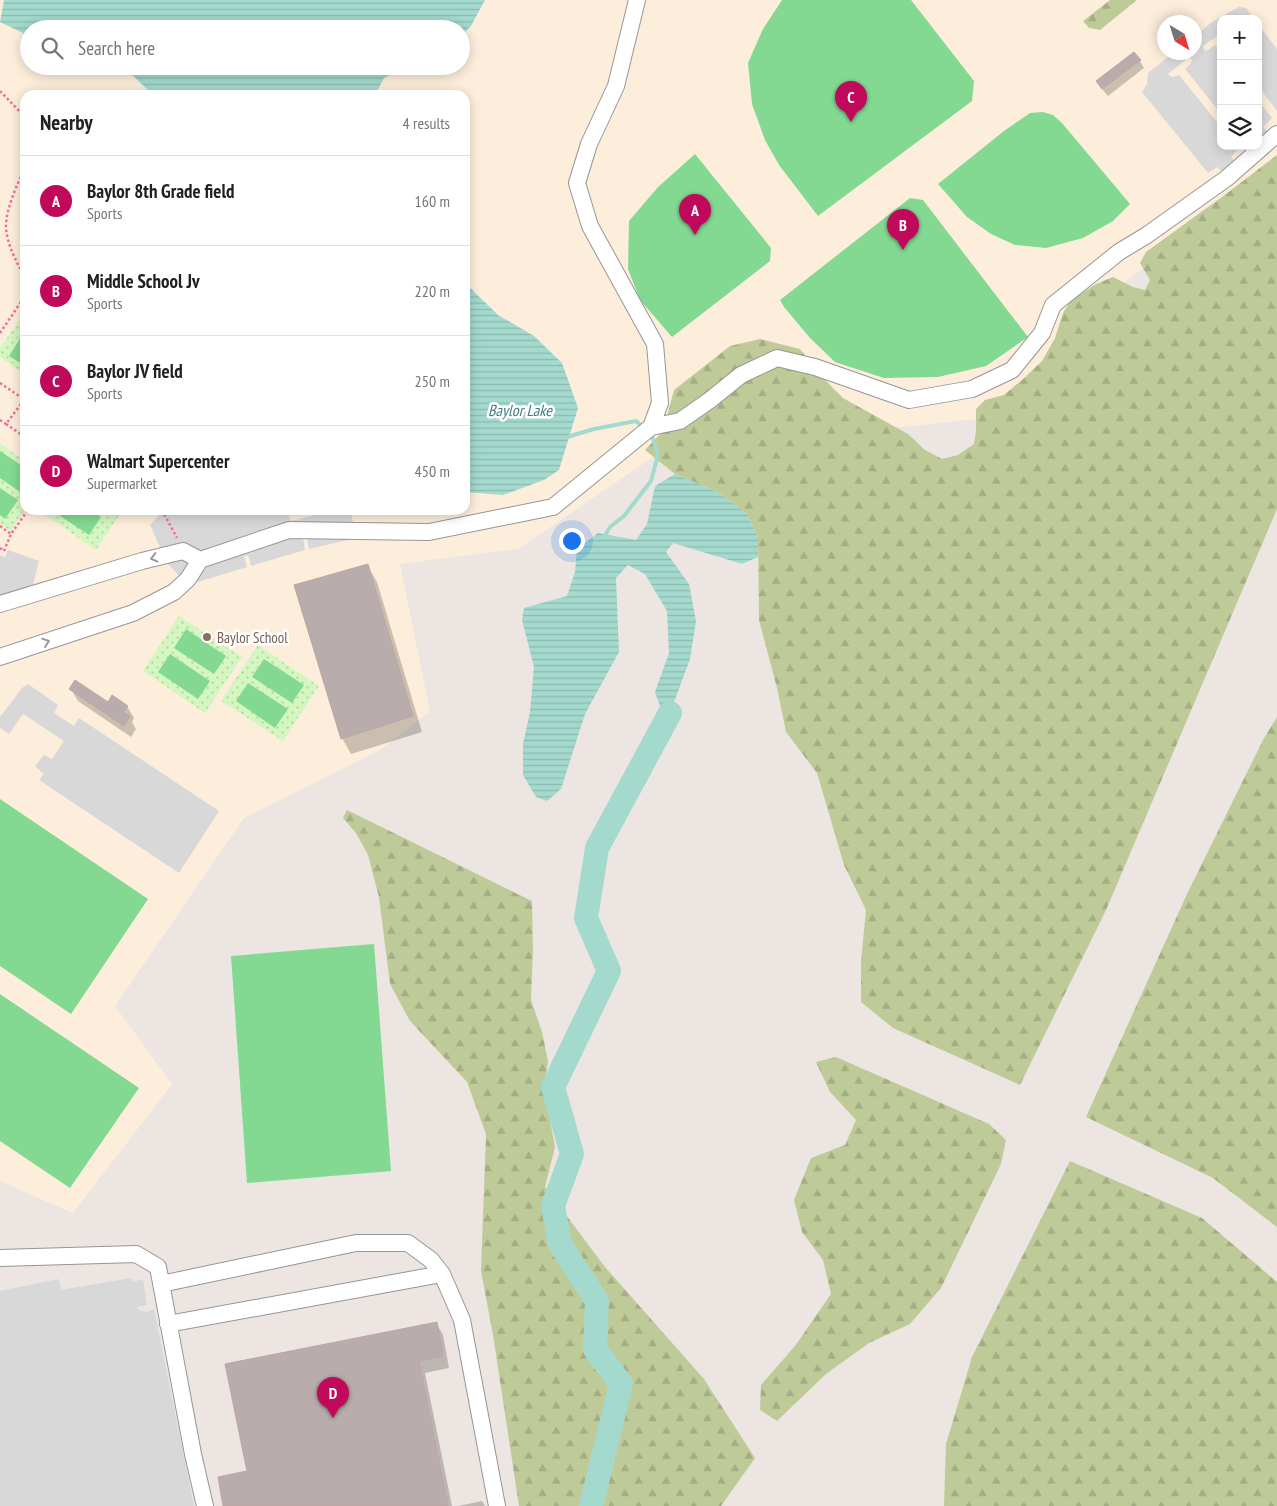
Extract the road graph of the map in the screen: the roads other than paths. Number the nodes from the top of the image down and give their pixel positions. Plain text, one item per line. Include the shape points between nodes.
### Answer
1 (638, 0) edge
2 (1277, 134) edge
3 (651, 427) junction
4 (200, 560) junction
5 (0, 604) edge
6 (0, 657) edge
7 (0, 1258) edge
8 (442, 1274) junction
9 (161, 1284) junction
10 (168, 1324) junction
11 (205, 1506) edge
12 (497, 1506) edge

1 - 3 lane via 616,86 589,144 577,183 590,226 655,344 660,403
2 - 3 lane via 1227,178 1119,252 1053,305 1042,333 1012,370 972,389 908,400 815,367 777,358 741,375 680,421
3 - 4 lane via 553,507 430,532 289,530
4 -> 5 lane via 183,551
6 -> 4 lane via 134,613 174,592 188,579
7 - 9 lane via 136,1254 158,1267
8 - 9 lane via 431,1260 408,1243 356,1243
8 - 10 lane
8 - 12 lane via 462,1320
9 - 10 lane
10 - 11 lane

